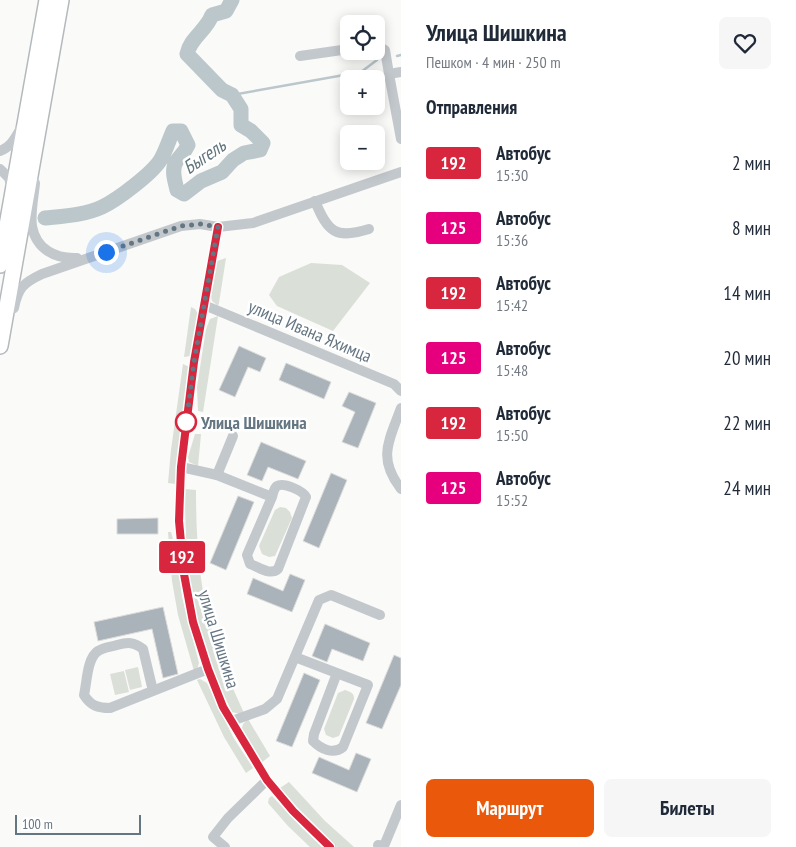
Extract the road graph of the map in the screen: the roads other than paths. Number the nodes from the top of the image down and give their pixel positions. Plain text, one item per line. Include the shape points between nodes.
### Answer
1 (47, 0) edge
2 (61, 0) edge
3 (340, 50) edge
4 (385, 50) edge
5 (300, 56) dead end
6 (401, 72) edge
7 (389, 74) junction
8 (33, 119) junction
9 (401, 139) edge
10 (0, 151) edge
11 (0, 169) edge
12 (401, 172) edge
13 (13, 192) junction
14 (315, 202) junction
15 (218, 227) junction
16 (369, 229) dead end
17 (91, 258) junction
18 (0, 265) edge
19 (204, 305) junction
20 (0, 346) edge
21 (0, 355) edge
22 (401, 391) edge
23 (401, 408) edge
24 (233, 436) dead end
25 (181, 467) junction
26 (217, 474) junction
27 (401, 489) edge
28 (272, 497) junction
29 (380, 615) dead end
30 (295, 657) junction
31 (208, 669) junction
32 (337, 673) junction
33 (153, 691) junction
34 (232, 721) junction
35 (267, 780) junction
36 (401, 805) edge
37 (378, 845) dead end
38 (225, 847) edge
39 (330, 847) edge

1 - 8 highway
2 - 8 highway
3 - 5 street
4 - 7 street
6 - 7 street
7 - 9 street
8 - 10 street via 13,142
8 - 13 highway
8 - 17 street via 32,224 36,240 54,256
8 - 20 highway
11 - 13 street via 9,178
12 - 14 street
13 - 18 highway
14 - 15 street via 253,223
14 - 16 street via 323,220 341,234
15 - 17 street via 200,224 181,226
15 - 19 street, улица Шишкина
17 - 21 street via 42,274 22,286
19 - 22 street, улица Ивана Яхимца via 394,384
19 - 25 street, улица Шишкина
23 - 27 street via 388,444 387,460 392,477
24 - 26 street
25 - 26 street
25 - 31 street, улица Шишкина via 179,521 184,574 193,622
26 - 28 street
28 - 28 street via 247,555 250,564 270,572 278,569 306,497 304,493 282,484 275,488
29 - 30 street via 331,596 319,600
30 - 32 street
30 - 34 street via 277,699 265,709
31 - 33 street
31 - 34 street, улица Шишкина
32 - 32 street via 368,685 343,748 331,752 313,741
33 - 33 street via 110,708 89,703 84,695 94,654 100,649 128,642 143,648
34 - 35 street, улица Шишкина
35 - 38 street via 213,836
35 - 39 street, улица Шишкина
36 - 37 street via 384,846

